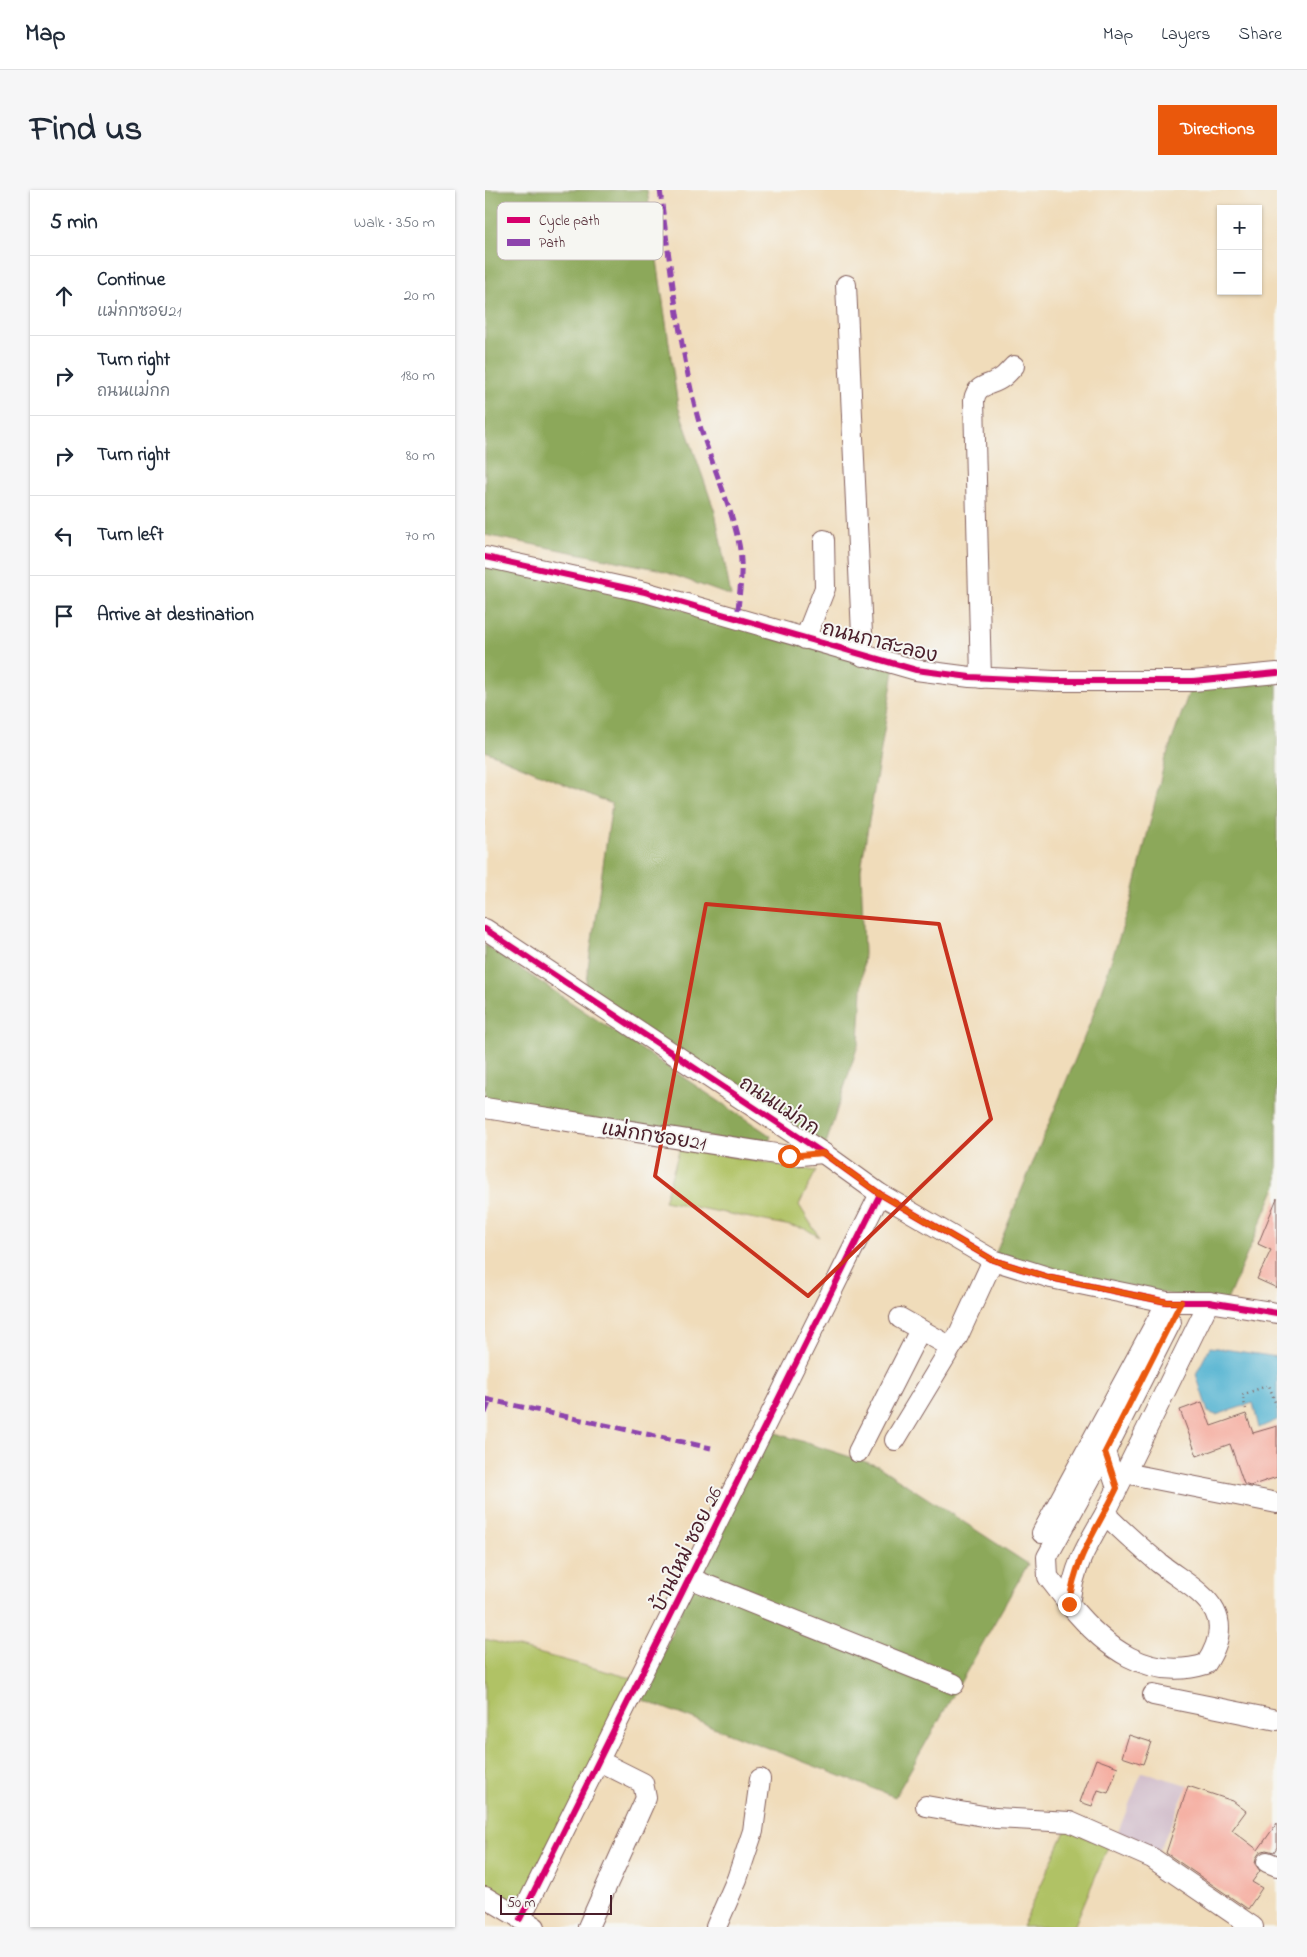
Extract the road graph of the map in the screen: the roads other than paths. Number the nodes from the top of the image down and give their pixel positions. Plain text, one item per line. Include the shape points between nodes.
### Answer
1 (846, 285) dead end
2 (1014, 366) dead end
3 (824, 540) dead end
4 (485, 557) edge
5 (805, 639) junction
6 (863, 656) junction
7 (1277, 673) edge
8 (981, 678) junction
9 (485, 929) edge
10 (485, 1108) edge
11 (823, 1153) junction
12 (880, 1194) junction
13 (993, 1260) junction
14 (1174, 1302) junction
15 (1209, 1302) junction
16 (1277, 1313) edge
17 (900, 1318) dead end
18 (919, 1330) junction
19 (951, 1347) junction
20 (895, 1440) dead end
21 (858, 1452) dead end
22 (1105, 1452) junction
23 (1121, 1480) junction
24 (1277, 1503) edge
25 (1105, 1514) junction
26 (1042, 1533) dead end
27 (689, 1578) junction
28 (1069, 1604) junction
29 (954, 1684) dead end
30 (1153, 1694) dead end
31 (1277, 1720) edge
32 (599, 1761) junction
33 (760, 1779) dead end
34 (926, 1806) dead end
35 (485, 1897) edge
36 (527, 1923) edge
37 (589, 1927) edge
38 (716, 1927) edge
39 (1253, 1927) edge

1 - 6 street
2 - 8 street via 1003,377 981,386 974,400
3 - 5 street via 825,588
4 - 5 street, ถนนกาสะลอง via 645,592
5 - 6 street, ถนนกาสะลอง
6 - 8 street, ถนนกาสะลอง via 916,670
7 - 8 street, ถนนกาสะลอง via 1193,681
9 - 11 street, ถนนแม่กก
10 - 11 street, แม่กกซอย21 via 789,1156
11 - 12 street, ถนนแม่กก
12 - 13 street, ถนนแม่กก
12 - 27 street, บ้านใหม่ ซอย 26
13 - 14 street, ถนนแม่กก via 1051,1278
13 - 19 street
14 - 15 street, ถนนแม่กก
14 - 22 street
14 - 26 street
15 - 16 street, ถนนแม่กก
15 - 23 street
17 - 18 street
18 - 19 street
18 - 21 street
19 - 20 street
22 - 23 street
22 - 28 street via 1047,1557 1048,1577
23 - 24 street
23 - 25 street
25 - 28 street via 1079,1559
25 - 28 street via 1161,1564 1195,1587 1213,1606 1218,1639 1215,1648 1206,1664 1181,1671 1133,1660 1109,1645
27 - 29 street
27 - 32 street, บ้านใหม่ ซอย 26
30 - 31 street
32 - 36 street, บ้านใหม่ ซอย 26
32 - 37 street via 643,1782 646,1798
33 - 38 street via 753,1831 737,1880
34 - 39 street via 995,1818 1069,1822 1152,1858
35 - 36 street

